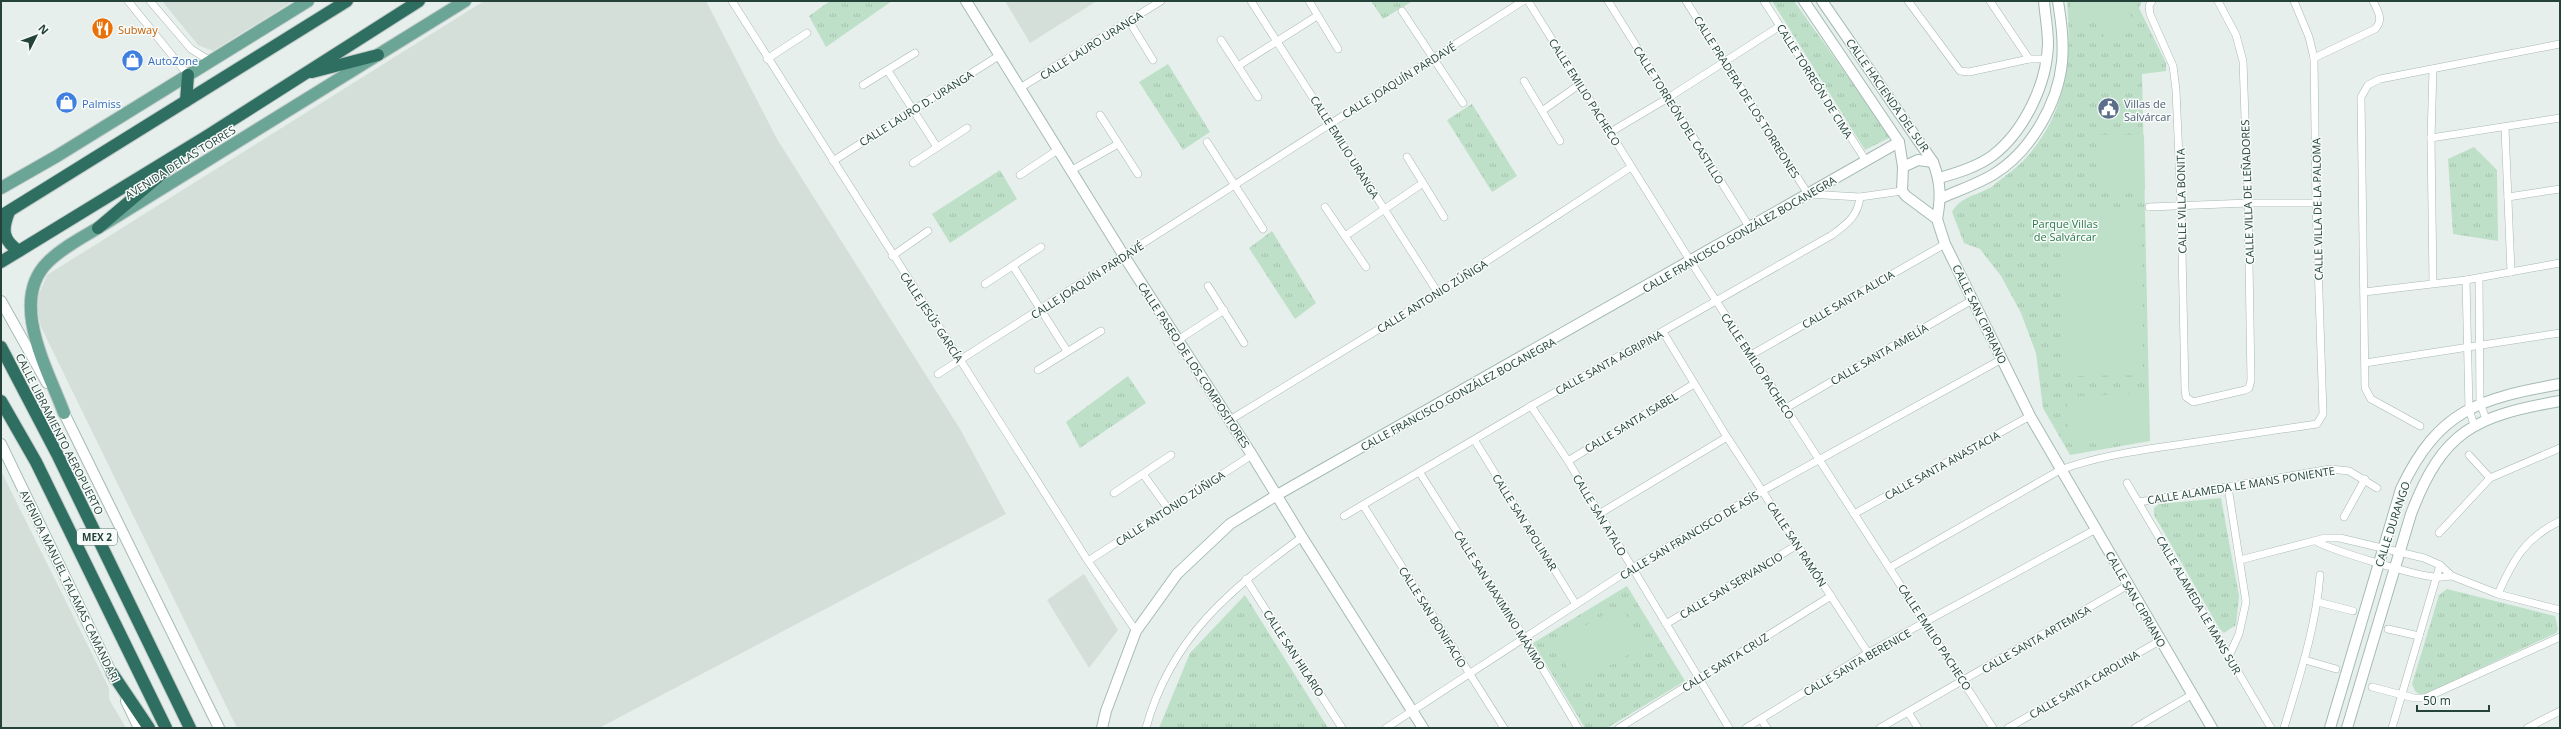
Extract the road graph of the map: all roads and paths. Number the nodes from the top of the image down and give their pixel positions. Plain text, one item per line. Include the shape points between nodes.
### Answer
1 (128, 1) edge
2 (150, 1) edge
3 (308, 1) edge
4 (347, 1) edge
5 (419, 1) edge
6 (465, 1) edge
7 (732, 1) edge
8 (966, 1) edge
9 (1161, 1) edge
10 (1251, 1) edge
11 (1309, 1) edge
12 (1523, 1) edge
13 (1528, 1) edge
14 (1608, 1) edge
15 (1686, 1) edge
16 (1764, 1) edge
17 (1804, 1) edge
18 (1822, 1) edge
19 (1908, 1) edge
20 (1990, 1) edge
21 (2044, 1) edge
22 (2058, 1) edge
23 (2218, 1) edge
24 (2294, 1) edge
25 (2373, 1) edge
26 (2151, 3) edge
27 (1402, 11) dead end
28 (1317, 16) junction
29 (1129, 21) junction
30 (1780, 26) junction
31 (807, 33) dead end
32 (1221, 40) dead end
33 (1276, 40) junction
34 (2560, 44) edge
35 (1338, 49) dead end
36 (915, 53) dead end
37 (378, 55) junction
38 (1000, 55) junction
39 (1433, 58) junction
40 (2314, 58) junction
41 (767, 59) junction
42 (2029, 59) junction
43 (2046, 59) junction
44 (210, 60) junction
45 (1153, 60) dead end
46 (1724, 62) junction
47 (1238, 66) junction
48 (2433, 69) junction
49 (888, 71) junction
50 (301, 74) junction
51 (188, 75) junction
52 (1524, 81) dead end
53 (1580, 84) junction
54 (863, 85) dead end
55 (1020, 88) junction
56 (1258, 97) dead end
57 (1668, 98) junction
58 (186, 100) junction
59 (1463, 103) dead end
60 (914, 111) junction
61 (1542, 111) junction
62 (1100, 115) dead end
63 (2560, 118) edge
64 (1331, 123) junction
65 (967, 128) dead end
66 (2505, 128) junction
67 (1609, 132) junction
68 (207, 136) junction
69 (2431, 138) junction
70 (1560, 140) dead end
71 (1207, 142) dead end
72 (1899, 142) junction
73 (1118, 144) junction
74 (937, 147) junction
75 (1059, 149) junction
76 (1407, 157) dead end
77 (833, 161) junction
78 (1866, 161) junction
79 (1933, 162) junction
80 (913, 163) dead end
81 (1631, 167) junction
82 (1903, 167) junction
83 (1072, 170) junction
84 (1020, 174) dead end
85 (1138, 174) dead end
86 (1939, 178) junction
87 (1423, 184) junction
88 (1234, 185) junction
89 (1, 188) edge
90 (2560, 189) edge
91 (1902, 191) junction
92 (1808, 194) junction
93 (2508, 196) junction
94 (1860, 197) junction
95 (1941, 198) junction
96 (2248, 203) junction
97 (2316, 203) junction
98 (2181, 205) junction
99 (1325, 207) dead end
100 (2149, 207) dead end
101 (1384, 209) junction
102 (5, 214) edge
103 (1444, 217) dead end
104 (1937, 219) junction
105 (98, 228) junction
106 (1750, 228) junction
107 (1263, 229) dead end
108 (928, 232) dead end
109 (1345, 236) junction
110 (1945, 244) junction
111 (1041, 247) dead end
112 (19, 250) junction
113 (892, 256) junction
114 (1124, 256) junction
115 (1, 262) edge
116 (1691, 262) junction
117 (2560, 263) edge
118 (1013, 266) junction
119 (1366, 267) dead end
120 (2511, 272) junction
121 (2479, 278) junction
122 (2466, 280) junction
123 (2433, 283) junction
124 (985, 284) dead end
125 (1208, 286) dead end
126 (2364, 292) junction
127 (1438, 293) junction
128 (1972, 300) junction
129 (1717, 302) junction
130 (2, 305) edge
131 (1040, 310) junction
132 (1224, 310) junction
133 (1101, 331) dead end
134 (1663, 332) junction
135 (2560, 333) edge
136 (1178, 340) junction
137 (1244, 343) dead end
138 (2480, 345) junction
139 (1, 347) edge
140 (2466, 348) junction
141 (1066, 351) junction
142 (1751, 355) junction
143 (2002, 358) junction
144 (960, 360) junction
145 (2365, 363) junction
146 (1038, 370) dead end
147 (938, 374) dead end
148 (1694, 384) junction
149 (2560, 384) edge
150 (1, 401) edge
151 (2189, 401) joint
152 (2560, 401) edge
153 (2480, 403) junction
154 (1531, 406) junction
155 (1786, 408) junction
156 (2469, 409) junction
157 (64, 413) junction
158 (2030, 416) junction
159 (2486, 419) junction
160 (1230, 420) junction
161 (2474, 425) junction
162 (2420, 426) dead end
163 (1728, 437) junction
164 (1475, 441) junction
165 (1, 444) edge
166 (2560, 448) edge
167 (1171, 455) dead end
168 (1252, 455) junction
169 (2469, 455) dead end
170 (1568, 461) junction
171 (1819, 461) junction
172 (2060, 470) junction
173 (1420, 472) junction
174 (1143, 474) junction
175 (2490, 478) junction
176 (2365, 479) junction
177 (2127, 483) dead end
178 (2228, 487) junction
179 (2377, 488) dead end
180 (1762, 491) junction
181 (1114, 493) dead end
182 (1277, 495) junction
183 (2139, 502) junction
184 (1363, 505) junction
185 (1169, 510) junction
186 (1599, 514) junction
187 (1854, 514) junction
188 (1344, 516) dead end
189 (2344, 517) dead end
190 (2560, 521) edge
191 (2096, 529) junction
192 (2440, 533) dead end
193 (1302, 537) junction
194 (2353, 540) junction
195 (2316, 541) junction
196 (1797, 545) junction
197 (2384, 547) junction
198 (2400, 552) junction
199 (2350, 553) junction
200 (2240, 560) junction
201 (1088, 561) junction
202 (2380, 562) junction
203 (2440, 565) junction
204 (1891, 567) junction
205 (2395, 567) junction
206 (1632, 568) junction
207 (2320, 575) dead end
208 (2452, 576) junction
209 (1246, 578) junction
210 (2436, 578) junction
211 (2128, 585) junction
212 (2498, 594) junction
213 (1831, 596) junction
214 (2318, 602) junction
215 (1575, 604) junction
216 (2560, 610) edge
217 (2353, 611) dead end
218 (1925, 623) junction
219 (1666, 624) junction
220 (2388, 629) dead end
221 (1136, 631) junction
222 (2419, 636) junction
223 (1524, 637) junction
224 (2560, 637) edge
225 (2161, 640) junction
226 (1868, 653) junction
227 (2229, 656) junction
228 (2305, 660) junction
229 (2336, 669) dead end
230 (112, 673) junction
231 (1468, 673) junction
232 (1699, 678) junction
233 (1963, 681) junction
234 (2372, 687) dead end
235 (2193, 694) junction
236 (2401, 695) junction
237 (2560, 711) edge
238 (1412, 712) junction
239 (1908, 712) junction
240 (1761, 719) junction
241 (2205, 723) edge
242 (139, 728) edge
243 (149, 728) edge
244 (166, 728) edge
245 (190, 728) edge
246 (219, 728) edge
247 (1102, 728) edge
248 (1146, 728) edge
249 (1342, 728) edge
250 (1386, 728) edge
251 (1423, 728) edge
252 (1504, 728) edge
253 (1578, 728) edge
254 (1619, 728) edge
255 (1729, 728) edge
256 (1746, 728) edge
257 (1766, 728) edge
258 (1880, 728) edge
259 (1918, 728) edge
260 (1993, 728) edge
261 (2008, 728) edge
262 (2135, 728) edge
263 (2212, 728) edge
264 (2271, 728) edge
265 (2284, 728) edge
266 (2330, 728) edge
267 (2347, 728) edge
268 (2392, 728) edge
269 (2527, 728) edge

1 - 51 street
2 - 44 street via 191,49
3 - 44 main road
4 - 58 highway
5 - 50 highway, AVENIDA DE LAS TORRES
6 - 37 main road, AVENIDA DE LAS TORRES
7 - 41 street, CALLE JESÚS GARCÍA
8 - 38 street, CALLE PASEO DE LOS COMPOSITORES
9 - 29 street, CALLE LAURO URANGA
10 - 33 street, CALLE EMILIO URANGA
11 - 28 street
12 - 39 street, CALLE JOAQUÍN PARDAVÉ
13 - 53 street, CALLE EMILIO PACHECO
14 - 57 street, CALLE TORREÓN DEL CASTILLO
15 - 46 street, CALLE PRADERA DE LOS TORREONES
16 - 30 street, CALLE TORREÓN DE CIMA
17 - 72 street, CALLE HACIENDA DEL SUR
18 - 79 street, CALLE HACIENDA DEL SUR via 1922,142
19 - 42 street via 1960,71 1969,72
20 - 42 street
21 - 43 street via 2048,44
22 - 95 street via 2063,44 2060,79 2033,136 2015,158 1994,174
23 - 96 street, CALLE VILLA DE LEÑADORES via 2236,35 2243,61
24 - 40 street, CALLE VILLA DE LA PALOMA via 2309,37
25 - 40 street via 2380,18 2375,30
26 - 98 street, CALLE VILLA BONITA via 2150,14 2173,66 2179,132
27 - 39 street
28 - 33 street
28 - 35 street
29 - 45 street
29 - 55 street, CALLE LAURO URANGA
30 - 46 street
30 - 78 street, CALLE TORREÓN DE CIMA
31 - 41 street
32 - 47 street
33 - 47 street
33 - 64 street, CALLE EMILIO URANGA
34 - 48 street
36 - 49 street
37 - 50 highway
37 - 105 main road, AVENIDA DE LAS TORRES
38 - 55 street, CALLE PASEO DE LOS COMPOSITORES
38 - 60 street, CALLE LAURO D. URANGA
39 - 59 street
39 - 64 street, CALLE JOAQUÍN PARDAVÉ
40 - 97 street, CALLE VILLA DE LA PALOMA
41 - 77 street, CALLE JESÚS GARCÍA
42 - 43 street
43 - 86 street via 2041,82 2029,108 2019,128 2005,144 1980,163
44 - 51 main road
46 - 57 street
46 - 92 street, CALLE PRADERA DE LOS TORREONES
47 - 56 street
48 - 69 street
48 - 126 street via 2380,79 2368,85 2361,97
49 - 54 street
49 - 60 street
50 - 68 highway, AVENIDA DE LAS TORRES
51 - 58 highway
51 - 89 main road
52 - 61 street
53 - 61 street
53 - 67 street, CALLE EMILIO PACHECO
55 - 75 street, CALLE PASEO DE LOS COMPOSITORES
57 - 67 street
57 - 106 street, CALLE TORREÓN DEL CASTILLO
58 - 102 highway
60 - 74 street
60 - 77 street, CALLE LAURO D. URANGA
61 - 70 street
62 - 73 street
63 - 66 street
64 - 88 street, CALLE JOAQUÍN PARDAVÉ
64 - 101 street, CALLE EMILIO URANGA
65 - 74 street
66 - 69 street
66 - 93 street
67 - 81 street, CALLE EMILIO PACHECO
68 - 105 highway
68 - 112 highway, AVENIDA DE LAS TORRES
69 - 123 street
71 - 88 street
72 - 78 street, CALLE FRANCISCO GONZÁLEZ BOCANEGRA
72 - 82 street, CALLE HACIENDA DEL SUR
73 - 83 street
73 - 85 street
74 - 80 street
75 - 83 street, CALLE PASEO DE LOS COMPOSITORES
75 - 84 street
76 - 87 street
77 - 113 street, CALLE JESÚS GARCÍA
78 - 92 street, CALLE FRANCISCO GONZÁLEZ BOCANEGRA
79 - 82 street via 1918,160
79 - 86 street, CALLE HACIENDA DEL SUR
81 - 116 street, CALLE EMILIO PACHECO
81 - 127 street, CALLE ANTONIO ZÚÑIGA
82 - 91 street, CALLE HACIENDA DEL SUR
83 - 114 street, CALLE PASEO DE LOS COMPOSITORES
86 - 95 street, CALLE HACIENDA DEL SUR
87 - 101 street
87 - 103 street
88 - 107 street
88 - 114 street, CALLE JOAQUÍN PARDAVÉ
90 - 93 street
91 - 94 street
91 - 104 street
92 - 94 street
92 - 106 street, CALLE FRANCISCO GONZÁLEZ BOCANEGRA
93 - 120 street
94 - 129 street, CALLE SANTA AGRIPINA via 1858,210 1853,218 1832,236
95 - 104 street, CALLE HACIENDA DEL SUR
96 - 97 street
96 - 98 street
96 - 151 street, CALLE VILLA DE LEÑADORES via 2251,380 2249,388 2198,402
97 - 172 street, CALLE VILLA DE LA PALOMA via 2323,414 2321,420 2317,424 2095,458
98 - 100 street
98 - 151 street, CALLE VILLA BONITA via 2185,390
99 - 109 street
101 - 109 street
101 - 127 street, CALLE EMILIO URANGA
102 - 112 highway via 4,234 9,243
104 - 110 street, CALLE SAN CIPRIANO
105 - 157 main road, AVENIDA DE LAS TORRES via 47,262 34,283 30,299 32,323
106 - 116 street, CALLE FRANCISCO GONZÁLEZ BOCANEGRA
108 - 113 street
109 - 119 street
110 - 128 street, CALLE SAN CIPRIANO
110 - 142 street, CALLE SANTA ALICIA
111 - 118 street
112 - 115 highway, AVENIDA DE LAS TORRES
113 - 144 street, CALLE JESÚS GARCÍA
114 - 131 street, CALLE JOAQUÍN PARDAVÉ
114 - 136 street, CALLE PASEO DE LOS COMPOSITORES
116 - 129 street, CALLE EMILIO PACHECO
116 - 182 street, CALLE FRANCISCO GONZÁLEZ BOCANEGRA
117 - 120 street
118 - 124 street
118 - 131 street
120 - 121 street
121 - 122 street
121 - 138 street
122 - 123 street
122 - 140 street
123 - 126 street
125 - 132 street
126 - 145 street
127 - 160 street, CALLE ANTONIO ZÚÑIGA
128 - 143 street, CALLE SAN CIPRIANO
128 - 155 street, CALLE SANTA AMELÍA
129 - 134 street, CALLE SANTA AGRIPINA
129 - 142 street, CALLE EMILIO PACHECO
130 - 157 street
131 - 141 street
131 - 144 street, CALLE JOAQUÍN PARDAVÉ
132 - 136 street
132 - 137 street
133 - 141 street
134 - 148 street, CALLE SAN RAMÓN
134 - 154 street, CALLE SANTA AGRIPINA
135 - 138 street
136 - 160 street, CALLE PASEO DE LOS COMPOSITORES
138 - 140 street
138 - 153 street
139 - 245 highway, CALLE LIBRAMIENTO AEROPUERTO / MEX 2 via 57,454
140 - 145 street
140 - 156 street
141 - 146 street
142 - 155 street, CALLE EMILIO PACHECO
143 - 158 street, CALLE SAN CIPRIANO
143 - 171 street, CALLE SAN FRANCISCO DE ASÍS
144 - 147 street, CALLE JOAQUÍN PARDAVÉ
144 - 201 street, CALLE JESÚS GARCÍA
145 - 162 street via 2366,394
148 - 163 street, CALLE SAN RAMÓN
148 - 170 street, CALLE SANTA ISABEL
149 - 153 street, CALLE DURANGO via 2505,395
150 - 244 highway, MEX 2 via 36,462
152 - 159 street, CALLE DURANGO
153 - 156 street, CALLE DURANGO
153 - 159 street
154 - 164 street, CALLE SANTA AGRIPINA
154 - 170 street, CALLE SAN ATALO
155 - 171 street, CALLE EMILIO PACHECO
156 - 161 street
156 - 197 street, CALLE DURANGO via 2445,426 2426,445 2412,466 2401,489
157 - 246 street
158 - 172 street, CALLE SAN CIPRIANO
158 - 187 street, CALLE SANTA ANASTACIA
159 - 161 street, CALLE DURANGO
160 - 168 street, CALLE PASEO DE LOS COMPOSITORES
161 - 198 street, CALLE DURANGO via 2454,440 2434,464 2413,509
163 - 180 street, CALLE SAN RAMÓN
163 - 186 street
164 - 173 street, CALLE SANTA AGRIPINA
164 - 215 street, CALLE SAN APOLINAR
165 - 230 street, AVENIDA MANUEL TALAMAS CAMANDARI
166 - 175 street
167 - 174 street
168 - 182 street, CALLE PASEO DE LOS COMPOSITORES
168 - 185 street, CALLE ANTONIO ZÚÑIGA
169 - 175 street
170 - 186 street, CALLE SAN ATALO
171 - 180 street, CALLE SAN FRANCISCO DE ASÍS
171 - 187 street, CALLE EMILIO PACHECO
172 - 191 street, CALLE SAN CIPRIANO
172 - 204 street
173 - 184 street, CALLE SANTA AGRIPINA
173 - 223 street, CALLE SAN MAXIMINO MÁXIMO
174 - 181 street
174 - 185 street
175 - 192 street
176 - 178 street, CALLE ALAMEDA LE MANS PONIENTE via 2349,471 2330,469
176 - 179 street, CALLE ALAMEDA LE MANS PONIENTE
176 - 189 street
177 - 183 street, CALLE ALAMEDA LE MANS SUR
178 - 183 street, CALLE ALAMEDA LE MANS PONIENTE
178 - 200 street
180 - 196 street, CALLE SAN RAMÓN
180 - 206 street, CALLE SAN FRANCISCO DE ASÍS
182 - 193 street, CALLE PASEO DE LOS COMPOSITORES
182 - 221 street, CALLE FRANCISCO GONZÁLEZ BOCANEGRA via 1230,524 1204,546 1177,574
183 - 227 street, CALLE ALAMEDA LE MANS SUR
184 - 188 street, CALLE SANTA AGRIPINA
184 - 231 street, CALLE SAN BONIFACIO
185 - 201 street, CALLE ANTONIO ZÚÑIGA
186 - 206 street, CALLE SAN ATALO
187 - 204 street, CALLE EMILIO PACHECO
190 - 212 street via 2529,541 2512,561
191 - 211 street, CALLE SAN CIPRIANO
191 - 218 street, CALLE SANTA BERENICE
193 - 209 street
193 - 238 street, CALLE PASEO DE LOS COMPOSITORES
194 - 195 street via 2332,537
194 - 197 street
194 - 199 street
195 - 199 street via 2333,550
195 - 200 street
196 - 213 street, CALLE SAN RAMÓN
196 - 219 street, CALLE SAN SERVANCIO
197 - 198 street
197 - 202 street, CALLE DURANGO
198 - 203 street
198 - 205 street, CALLE DURANGO
199 - 202 street
200 - 227 street via 2246,602 2244,617
201 - 221 street, CALLE JESÚS GARCÍA
202 - 205 street
202 - 266 street, CALLE DURANGO
203 - 208 street
203 - 210 street
204 - 218 street, CALLE EMILIO PACHECO
205 - 210 street
205 - 267 street, CALLE DURANGO
206 - 215 street, CALLE SAN FRANCISCO DE ASÍS
206 - 219 street, CALLE SAN ATALO
207 - 214 street
208 - 210 street
208 - 212 street
209 - 248 street via 1211,610 1170,668 1156,695
209 - 249 street, CALLE SAN HILARIO
210 - 222 street
211 - 225 street, CALLE SAN CIPRIANO
211 - 233 street, CALLE SANTA ARTEMISA
212 - 216 street
213 - 226 street, CALLE SAN RAMÓN
213 - 232 street, CALLE SANTA CRUZ
214 - 217 street
214 - 228 street
215 - 223 street, CALLE SAN FRANCISCO DE ASÍS
218 - 226 street, CALLE SANTA BERENICE
218 - 233 street, CALLE EMILIO PACHECO
219 - 232 street, CALLE SAN ATALO
220 - 222 street
221 - 247 street, CALLE FRANCISCO GONZÁLEZ BOCANEGRA
222 - 236 street
223 - 231 street, CALLE SAN FRANCISCO DE ASÍS
223 - 253 street, CALLE SAN MAXIMINO MÁXIMO
224 - 236 street via 2425,698
225 - 235 street, CALLE SAN CIPRIANO
225 - 261 street, CALLE SANTA CAROLINA
226 - 240 street, CALLE SANTA BERENICE
227 - 264 street, CALLE ALAMEDA LE MANS SUR
228 - 229 street
228 - 265 street
230 - 242 street, AVENIDA MANUEL TALAMAS CAMANDARI
230 - 243 highway
231 - 238 street, CALLE SAN FRANCISCO DE ASÍS
231 - 252 street, CALLE SAN BONIFACIO
232 - 254 street, CALLE SANTA CRUZ
232 - 255 street, CALLE SAN ATALO
233 - 239 street, CALLE SANTA ARTEMISA
233 - 260 street, CALLE EMILIO PACHECO
234 - 236 street
235 - 241 street, CALLE SAN CIPRIANO
235 - 262 street
236 - 268 street
237 - 269 street
238 - 250 street, CALLE SAN FRANCISCO DE ASÍS
238 - 251 street, CALLE PASEO DE LOS COMPOSITORES
239 - 258 street, CALLE SANTA ARTEMISA
239 - 259 street
240 - 256 street, CALLE SANTA BERENICE
240 - 257 street
241 - 263 street, CALLE SAN CIPRIANO

